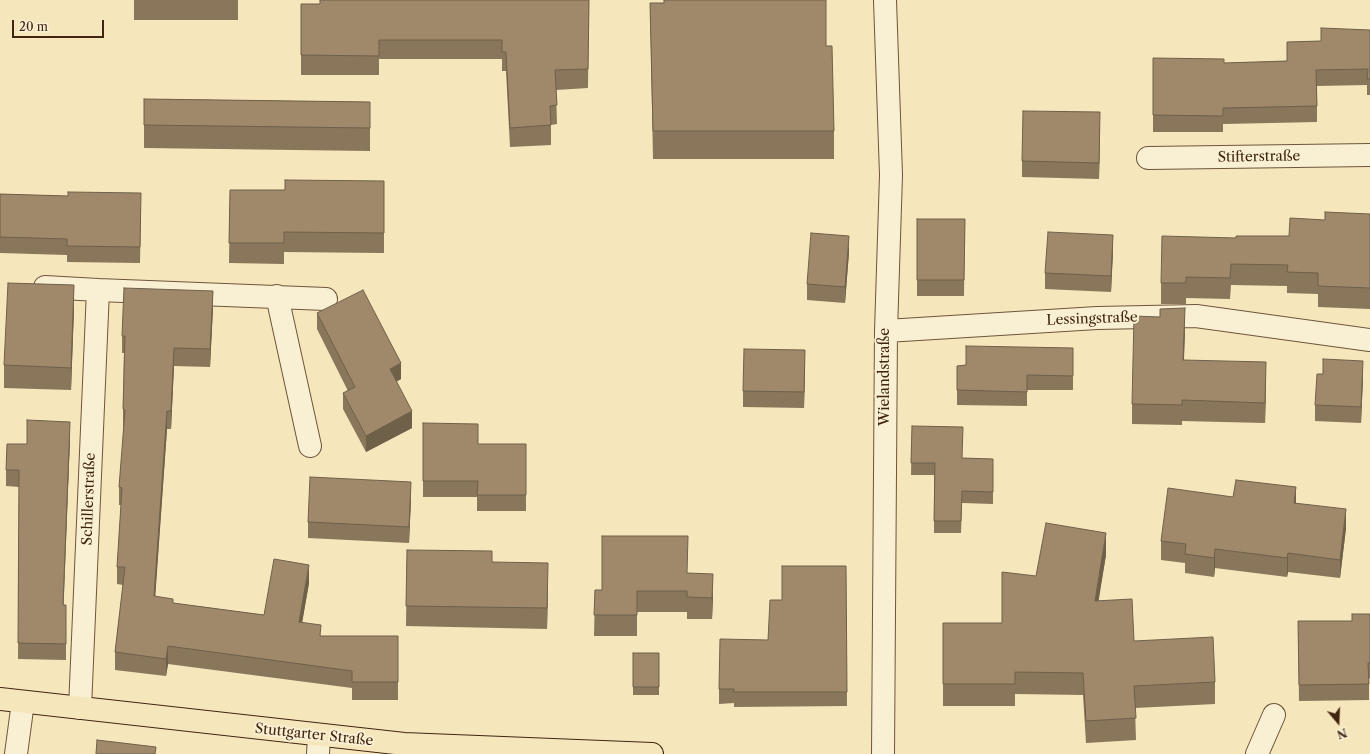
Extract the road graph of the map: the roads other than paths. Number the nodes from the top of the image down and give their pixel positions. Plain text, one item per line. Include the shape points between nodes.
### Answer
1 (885, 0) edge
2 (1370, 155) edge
3 (1148, 158) dead end
4 (34, 286) edge
5 (98, 290) junction
6 (277, 296) junction
7 (326, 299) dead end
8 (886, 331) junction
9 (1370, 340) edge
10 (310, 446) dead end
11 (0, 700) edge
12 (24, 702) junction
13 (80, 708) junction
14 (1274, 715) dead end
15 (318, 745) edge
16 (16, 754) edge
17 (652, 754) edge
18 (883, 754) edge
19 (1257, 754) edge

1 - 8 street, Wielandstraße via 891,176
2 - 3 street, Stifterstraße
4 - 5 street
5 - 6 street
5 - 13 street, Schillerstraße
6 - 7 street
6 - 10 street
8 - 9 street, Lessingstraße via 1097,318 1196,316
8 - 18 street, Wielandstraße
11 - 12 main road, Stuttgarter Straße
12 - 13 main road, Stuttgarter Straße
12 - 16 street
13 - 15 main road, Stuttgarter Straße
14 - 19 street
15 - 17 main road, Stuttgarter Straße via 404,744

